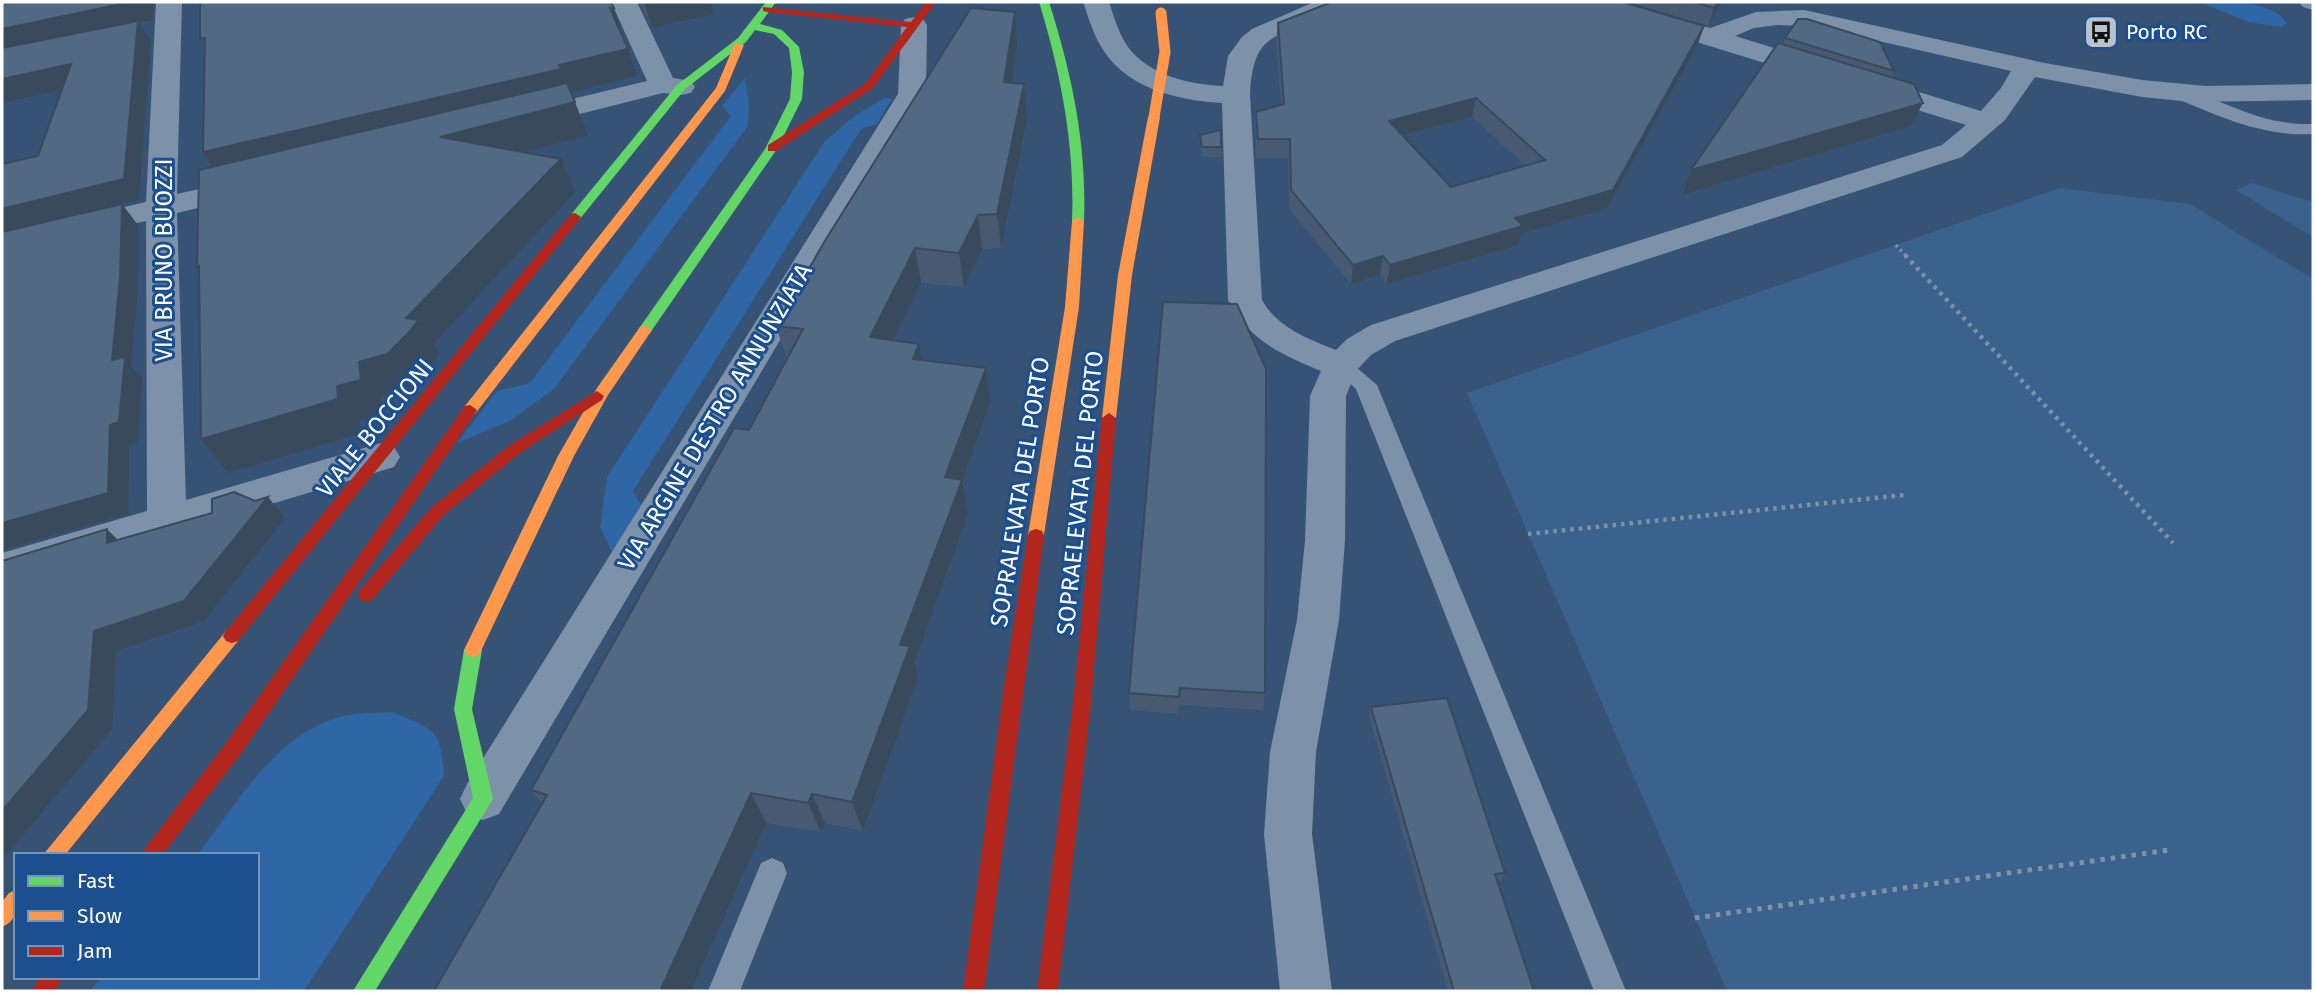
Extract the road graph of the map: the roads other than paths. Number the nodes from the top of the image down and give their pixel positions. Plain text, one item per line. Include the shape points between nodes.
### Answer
1 (624, 2) edge
2 (1030, 2) edge
3 (1044, 2) edge
4 (1096, 2) edge
5 (1332, 2) edge
6 (769, 5) edge
7 (1160, 7) edge
8 (922, 13) edge
9 (169, 21) edge
10 (754, 26) junction
11 (1676, 27) edge
12 (1053, 29) junction
13 (1712, 37) junction
14 (741, 40) junction
15 (2026, 67) junction
16 (672, 86) junction
17 (2305, 88) edge
18 (2176, 92) junction
19 (1236, 95) junction
20 (1987, 122) junction
21 (500, 125) edge
22 (2313, 129) edge
23 (771, 149) junction
24 (270, 182) edge
25 (161, 208) junction
26 (2, 245) edge
27 (1341, 366) junction
28 (602, 393) junction
29 (381, 457) junction
30 (167, 519) junction
31 (2, 569) edge
32 (358, 604) dead end
33 (340, 625) dead end
34 (233, 749) junction
35 (482, 799) junction
36 (55, 853) edge
37 (152, 853) edge
38 (772, 873) dead end
39 (14, 902) edge
40 (2, 917) edge
41 (363, 991) edge
42 (724, 991) edge
43 (973, 991) edge
44 (1047, 991) edge
45 (1306, 991) edge
46 (1610, 991) edge

1 - 16 street
2 - 12 street
3 - 12 street, SOPRALEVATA DEL PORTO
4 - 19 street via 1110,40 1134,67 1187,92
5 - 19 street via 1275,28 1245,50
6 - 8 street
6 - 10 street, VIALE BOCCIONI
7 - 44 street, SOPRAELEVATA DEL PORTO, bridge via 1166,51 1125,275 1082,703
8 - 23 street via 869,86
8 - 35 street, VIA ARGINE DESTRO ANNUNZIATA via 912,94
9 - 25 street, VIA BRUNO BUOZZI
10 - 14 street, VIALE BOCCIONI
10 - 23 street via 778,32 794,47 798,72 796,99
11 - 13 street
12 - 43 street, SOPRALEVATA DEL PORTO via 1077,140 1079,214 1073,294 1014,680
13 - 15 street via 1738,23 1769,17 1804,18
13 - 20 street
14 - 16 street, VIALE BOCCIONI
14 - 34 street, VIALE BOCCIONI via 721,89 448,439
15 - 18 street
15 - 20 street via 2020,83
16 - 21 street
16 - 29 street, VIALE BOCCIONI
17 - 18 street via 2224,95
18 - 22 lane via 2264,126 2287,131
19 - 27 street via 1245,300 1252,315 1274,335
20 - 27 street via 1952,151 1383,332
23 - 28 street
24 - 25 street
25 - 26 street
25 - 30 street, VIA BRUNO BUOZZI
27 - 45 street via 1328,396 1318,620 1293,752 1289,834
27 - 46 lane via 1366,385
28 - 32 street via 514,450 438,511
28 - 35 street via 566,456 471,655 463,709
29 - 30 street
29 - 36 street, VIALE BOCCIONI
30 - 31 street
33 - 34 street
34 - 37 street, VIALE BOCCIONI
35 - 41 street, VIA ARGINE DESTRO ANNUNZIATA
38 - 42 lane
39 - 40 street

